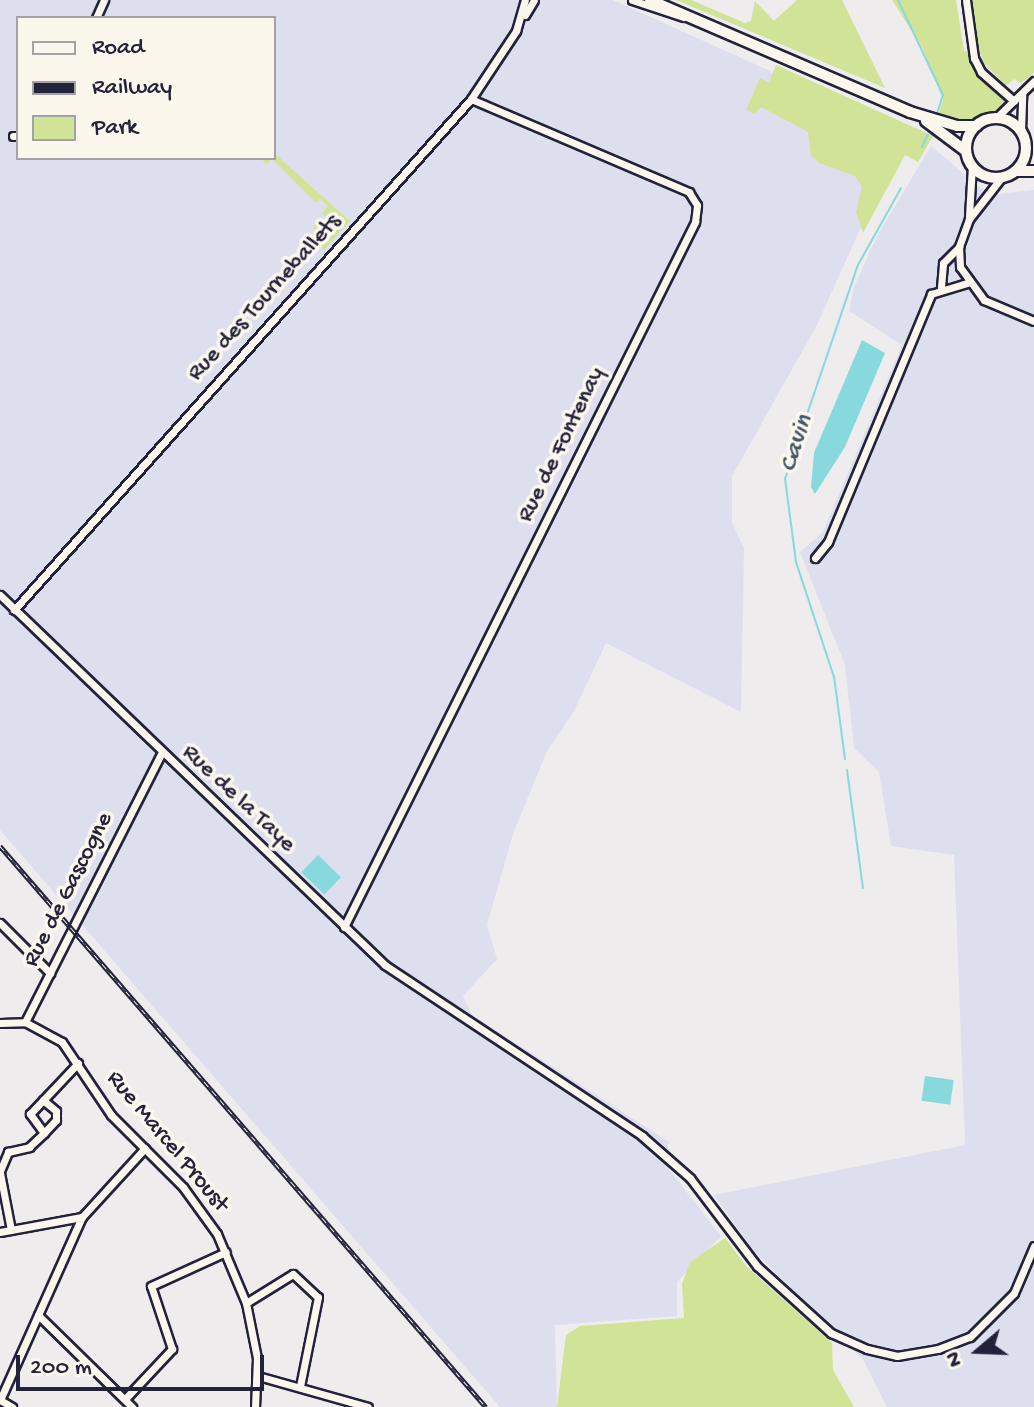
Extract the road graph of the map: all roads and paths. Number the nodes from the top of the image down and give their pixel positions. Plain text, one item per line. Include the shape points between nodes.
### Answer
1 (525, 0) edge
2 (534, 0) edge
3 (632, 0) edge
4 (650, 0) edge
5 (966, 0) edge
6 (523, 16) junction
7 (704, 23) junction
8 (1034, 81) edge
9 (1022, 95) junction
10 (471, 99) junction
11 (1014, 101) junction
12 (910, 112) junction
13 (996, 118) junction
14 (976, 126) junction
15 (1021, 131) junction
16 (1026, 145) junction
17 (966, 151) junction
18 (1034, 156) edge
19 (972, 166) junction
20 (1016, 171) junction
21 (1034, 171) edge
22 (1001, 178) junction
23 (969, 219) junction
24 (959, 247) junction
25 (967, 283) junction
26 (941, 287) junction
27 (1034, 321) edge
28 (815, 558) dead end
29 (0, 595) edge
30 (14, 610) junction
31 (161, 754) junction
32 (0, 923) edge
33 (344, 927) junction
34 (50, 973) junction
35 (25, 1022) junction
36 (0, 1023) edge
37 (78, 1063) junction
38 (43, 1100) junction
39 (44, 1133) junction
40 (145, 1148) junction
41 (0, 1172) edge
42 (82, 1217) junction
43 (11, 1230) junction
44 (0, 1232) edge
45 (1034, 1246) edge
46 (226, 1252) junction
47 (246, 1303) junction
48 (38, 1315) junction
49 (258, 1376) junction
50 (300, 1386) junction
51 (125, 1399) junction
52 (0, 1400) edge
53 (12, 1407) edge
54 (132, 1407) edge
55 (255, 1407) edge
56 (368, 1407) edge

1 - 6 street, Rue des Tourneballets
2 - 6 street
3 - 7 street
4 - 7 main road
5 - 11 street via 974,58 981,72
6 - 10 street, Rue des Tourneballets
7 - 12 main road
8 - 9 street
9 - 11 street
9 - 15 street
10 - 30 street, Rue des Tourneballets
10 - 33 street, Rue de Fontenay via 689,192 697,205 695,222
11 - 13 street
12 - 14 main road
12 - 17 main road
13 - 14 main road
13 - 15 main road
14 - 17 main road
15 - 16 main road
16 - 18 main road
16 - 20 main road
17 - 19 main road
19 - 22 main road via 982,175
19 - 23 street
20 - 21 main road
20 - 22 main road
22 - 23 street
23 - 24 street
24 - 25 street
24 - 26 street via 943,263
25 - 26 street via 953,291
25 - 27 street via 984,300
26 - 28 street via 931,294 828,542
29 - 30 street, Rue de la Taye
30 - 31 street, Rue de la Taye
31 - 33 street, Rue de la Taye
31 - 34 street, Rue de Gascogne
32 - 34 street
33 - 45 street, Rue de la Taye via 385,965 651,1144 690,1178 757,1266 831,1333 897,1356 970,1337 1014,1293
34 - 35 street, Rue de Gascogne
35 - 36 street
35 - 37 street, Rue Marcel Proust via 62,1042
37 - 38 street
37 - 40 street, Rue Marcel Proust via 111,1115
38 - 39 street via 30,1114
38 - 39 street via 56,1111 56,1120
39 - 41 street via 29,1147 8,1152
40 - 42 street
40 - 46 street, Rue Marcel Proust via 199,1208
41 - 43 street
42 - 43 street
42 - 48 street
43 - 44 street
46 - 47 street, Rue Marcel Proust
46 - 51 street via 151,1286 172,1349
47 - 49 street, Rue Marcel Proust
47 - 50 street via 293,1274 318,1297
48 - 51 street
48 - 52 street
49 - 50 street
49 - 55 street, Rue Marcel Proust
50 - 56 street
51 - 54 street
52 - 53 street

